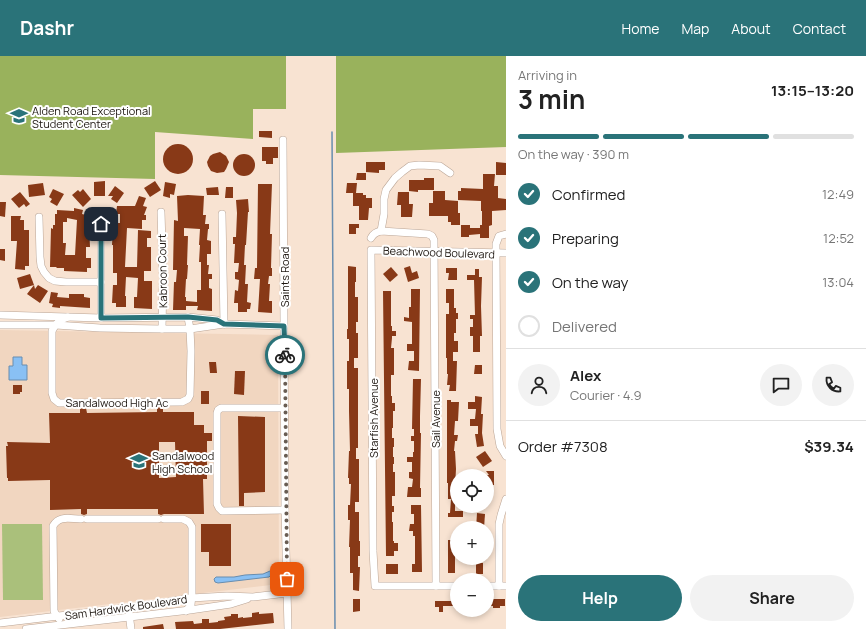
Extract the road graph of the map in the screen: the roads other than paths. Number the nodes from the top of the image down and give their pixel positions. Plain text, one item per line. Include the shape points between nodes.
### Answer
1 (283, 140) dead end
2 (450, 173) dead end
3 (161, 212) dead end
4 (101, 213) dead end
5 (222, 214) dead end
6 (39, 217) dead end
7 (381, 231) junction
8 (506, 234) edge
9 (371, 238) dead end
10 (371, 250) joint
11 (434, 252) junction
12 (496, 253) junction
13 (506, 253) edge
14 (101, 282) junction
15 (0, 315) edge
16 (68, 317) junction
17 (126, 317) junction
18 (188, 317) junction
19 (101, 318) junction
20 (163, 318) junction
21 (224, 324) junction
22 (0, 325) edge
23 (56, 325) junction
24 (284, 326) junction
25 (119, 329) junction
26 (162, 329) junction
27 (190, 329) junction
28 (285, 408) junction
29 (506, 456) edge
30 (506, 499) edge
31 (285, 510) junction
32 (436, 586) junction
33 (450, 586) edge
34 (503, 586) edge
35 (287, 593) junction
36 (253, 597) junction
37 (191, 598) junction
38 (128, 608) junction
39 (186, 611) junction
40 (58, 616) junction
41 (129, 618) junction
42 (0, 623) edge
43 (66, 625) junction
44 (26, 629) edge
45 (131, 629) edge
46 (288, 629) edge

1 - 24 street, Saints Road
2 - 7 street via 440,166 419,165 410,166 402,172 386,190
3 - 20 street, Kabroon Court
4 - 14 street
5 - 21 street
6 - 14 street via 41,266 49,278 66,282
7 - 9 street
7 - 11 street, Sail Avenue via 428,234 434,240
8 - 12 street via 498,236
10 - 11 street, Beachwood Boulevard
10 - 32 street, Starfish Avenue via 375,586
11 - 12 street, Beachwood Boulevard
11 - 32 street, Sail Avenue
12 - 13 street, Beachwood Boulevard
12 - 29 street via 497,429 500,446
14 - 19 street
15 - 16 street
16 - 19 street
16 - 23 street via 61,319
17 - 19 street
17 - 20 street
17 - 25 street
18 - 20 street
18 - 21 street via 217,320
18 - 27 street, Sandalwood High Ac
20 - 26 street, Kabroon Court
21 - 24 street
21 - 27 street
22 - 23 street
23 - 25 street
23 - 27 street, Sandalwood High Ac via 52,331 52,393 59,403 182,402 188,399
24 - 28 street, Saints Road
25 - 26 street
26 - 27 street
28 - 31 street, Saints Road
28 - 31 street via 218,410 217,504 222,511
30 - 34 street via 499,524
31 - 35 street, Saints Road
32 - 33 street
35 - 36 street, Sam Hardwick Boulevard
35 - 46 street, Saints Road
36 - 37 street, Sam Hardwick Boulevard
36 - 39 street, Sam Hardwick Boulevard via 231,604
37 - 38 street, Sam Hardwick Boulevard
37 - 39 street via 191,605
37 - 40 street via 192,527 189,522 183,519 61,519 53,526 54,611
38 - 40 street, Sam Hardwick Boulevard
38 - 41 street
39 - 41 street, Sam Hardwick Boulevard
40 - 42 street, Sam Hardwick Boulevard
40 - 43 street
41 - 43 street, Sam Hardwick Boulevard
41 - 45 street
43 - 44 street, Sam Hardwick Boulevard

